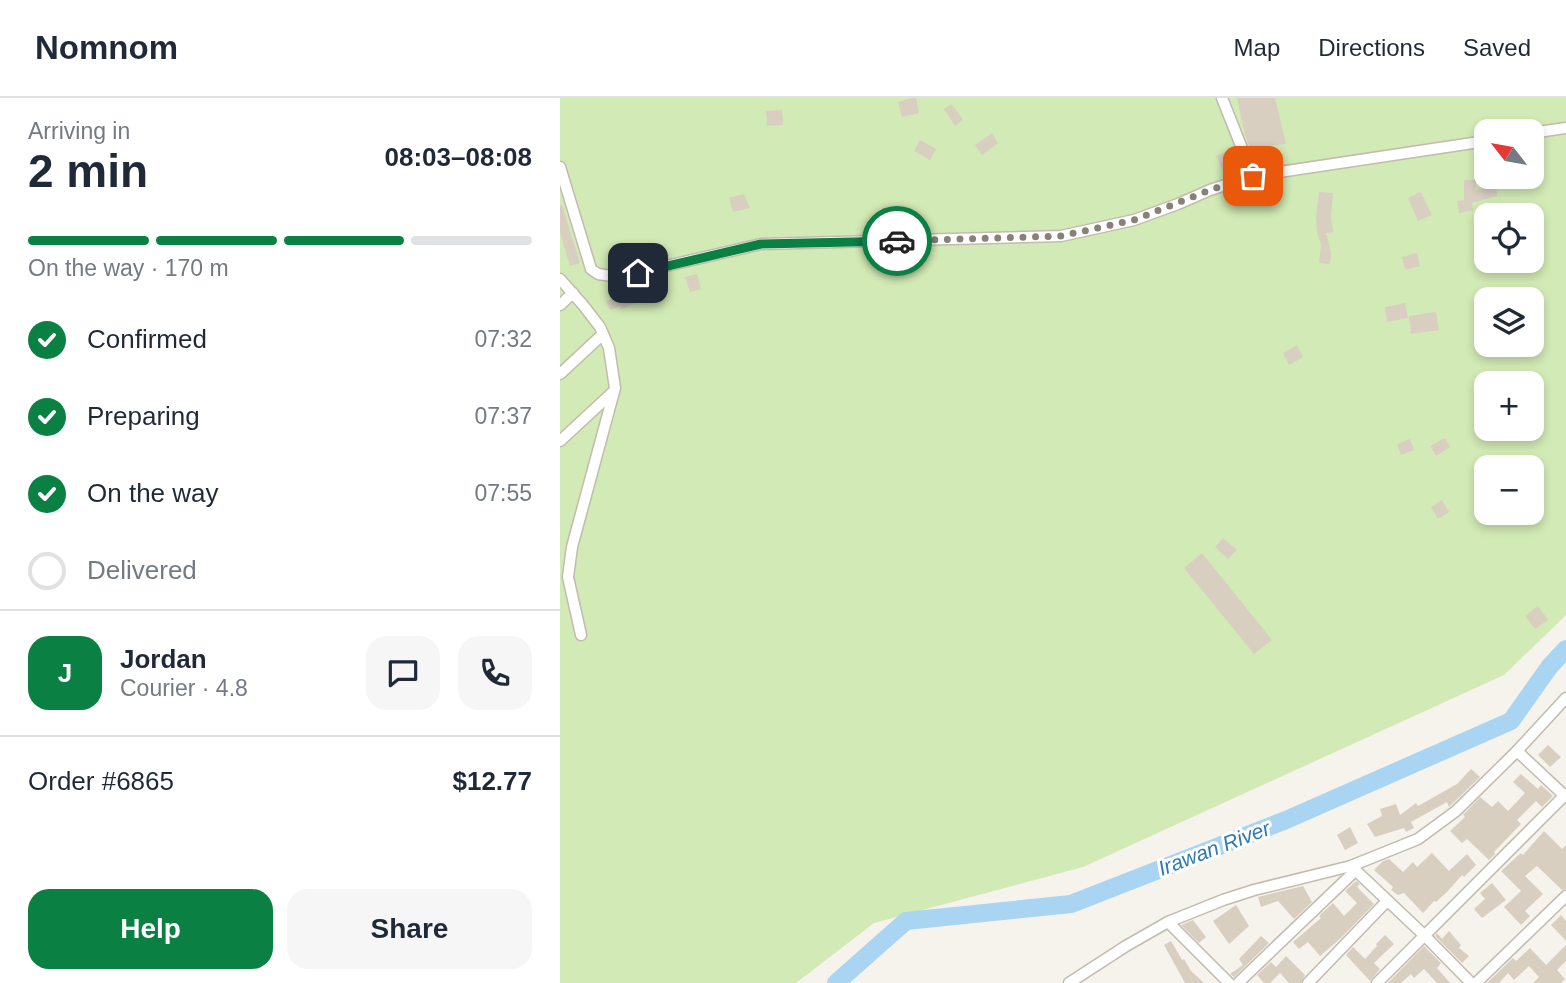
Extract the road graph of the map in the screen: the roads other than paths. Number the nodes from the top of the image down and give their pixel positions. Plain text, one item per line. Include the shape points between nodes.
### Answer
1 (1222, 98) edge
2 (1566, 128) edge
3 (1544, 132) edge
4 (1474, 143) edge
5 (561, 174) edge
6 (1253, 176) junction
7 (560, 279) edge
8 (573, 293) junction
9 (560, 305) edge
10 (603, 334) junction
11 (560, 374) edge
12 (613, 392) junction
13 (560, 441) edge
14 (564, 576) edge
15 (581, 635) dead end
16 (1566, 698) edge
17 (1517, 751) junction
18 (1566, 796) edge
19 (1353, 868) junction
20 (1566, 896) edge
21 (1387, 901) junction
22 (1168, 922) junction
23 (1425, 936) junction
24 (1069, 983) edge
25 (1229, 983) edge
26 (1238, 983) edge
27 (1308, 983) edge
28 (1377, 983) edge
29 (1473, 983) edge

1 - 6 street
2 - 3 street
4 - 6 street
5 - 6 street via 591,269 619,277 761,244 1061,236 1134,220
7 - 8 street
8 - 9 street
8 - 10 street
10 - 11 street
10 - 12 street via 609,348
12 - 13 street
12 - 14 street
14 - 15 street
16 - 17 street
17 - 18 street
17 - 19 street via 1456,811 1418,839
18 - 23 street
19 - 21 street
19 - 22 street via 1255,890
19 - 26 street
20 - 29 street
21 - 23 street
21 - 27 street
22 - 24 street
22 - 25 street
23 - 28 street
23 - 29 street

